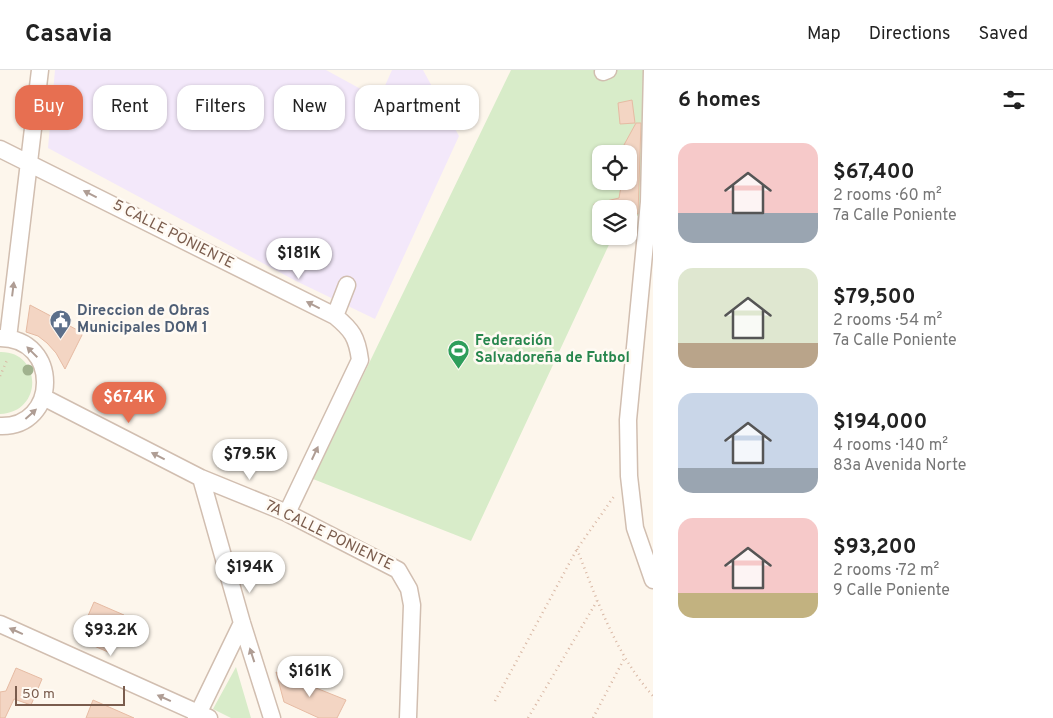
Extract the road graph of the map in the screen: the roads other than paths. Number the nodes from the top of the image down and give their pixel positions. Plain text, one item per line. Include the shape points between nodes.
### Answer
1 (40, 70) edge
2 (652, 70) edge
3 (0, 148) edge
4 (28, 163) junction
5 (651, 202) edge
6 (347, 285) dead end
7 (335, 316) junction
8 (4, 338) edge
9 (43, 397) junction
10 (0, 426) edge
11 (201, 478) junction
12 (287, 513) junction
13 (653, 580) edge
14 (0, 624) edge
15 (242, 624) junction
16 (201, 716) edge
17 (272, 718) edge
18 (408, 718) edge

1 - 4 street
2 - 5 street
3 - 4 street, 5 CALLE PONIENTE
7 -> 4 street, 5 CALLE PONIENTE
8 -> 4 street
5 - 13 street via 628,420 629,476 636,528
6 - 7 street
12 -> 7 street, 5 CALLE PONIENTE via 360,360 358,343 347,326
9 -> 8 street via 46,384 40,359 20,341
10 -> 9 street via 29,417
11 -> 9 street, 7A CALLE PONIENTE
11 - 12 street, 7A CALLE PONIENTE
11 - 15 street
12 - 18 street, 7A CALLE PONIENTE via 398,570 409,589 412,606
16 -> 14 street
15 - 16 street
17 -> 15 street

